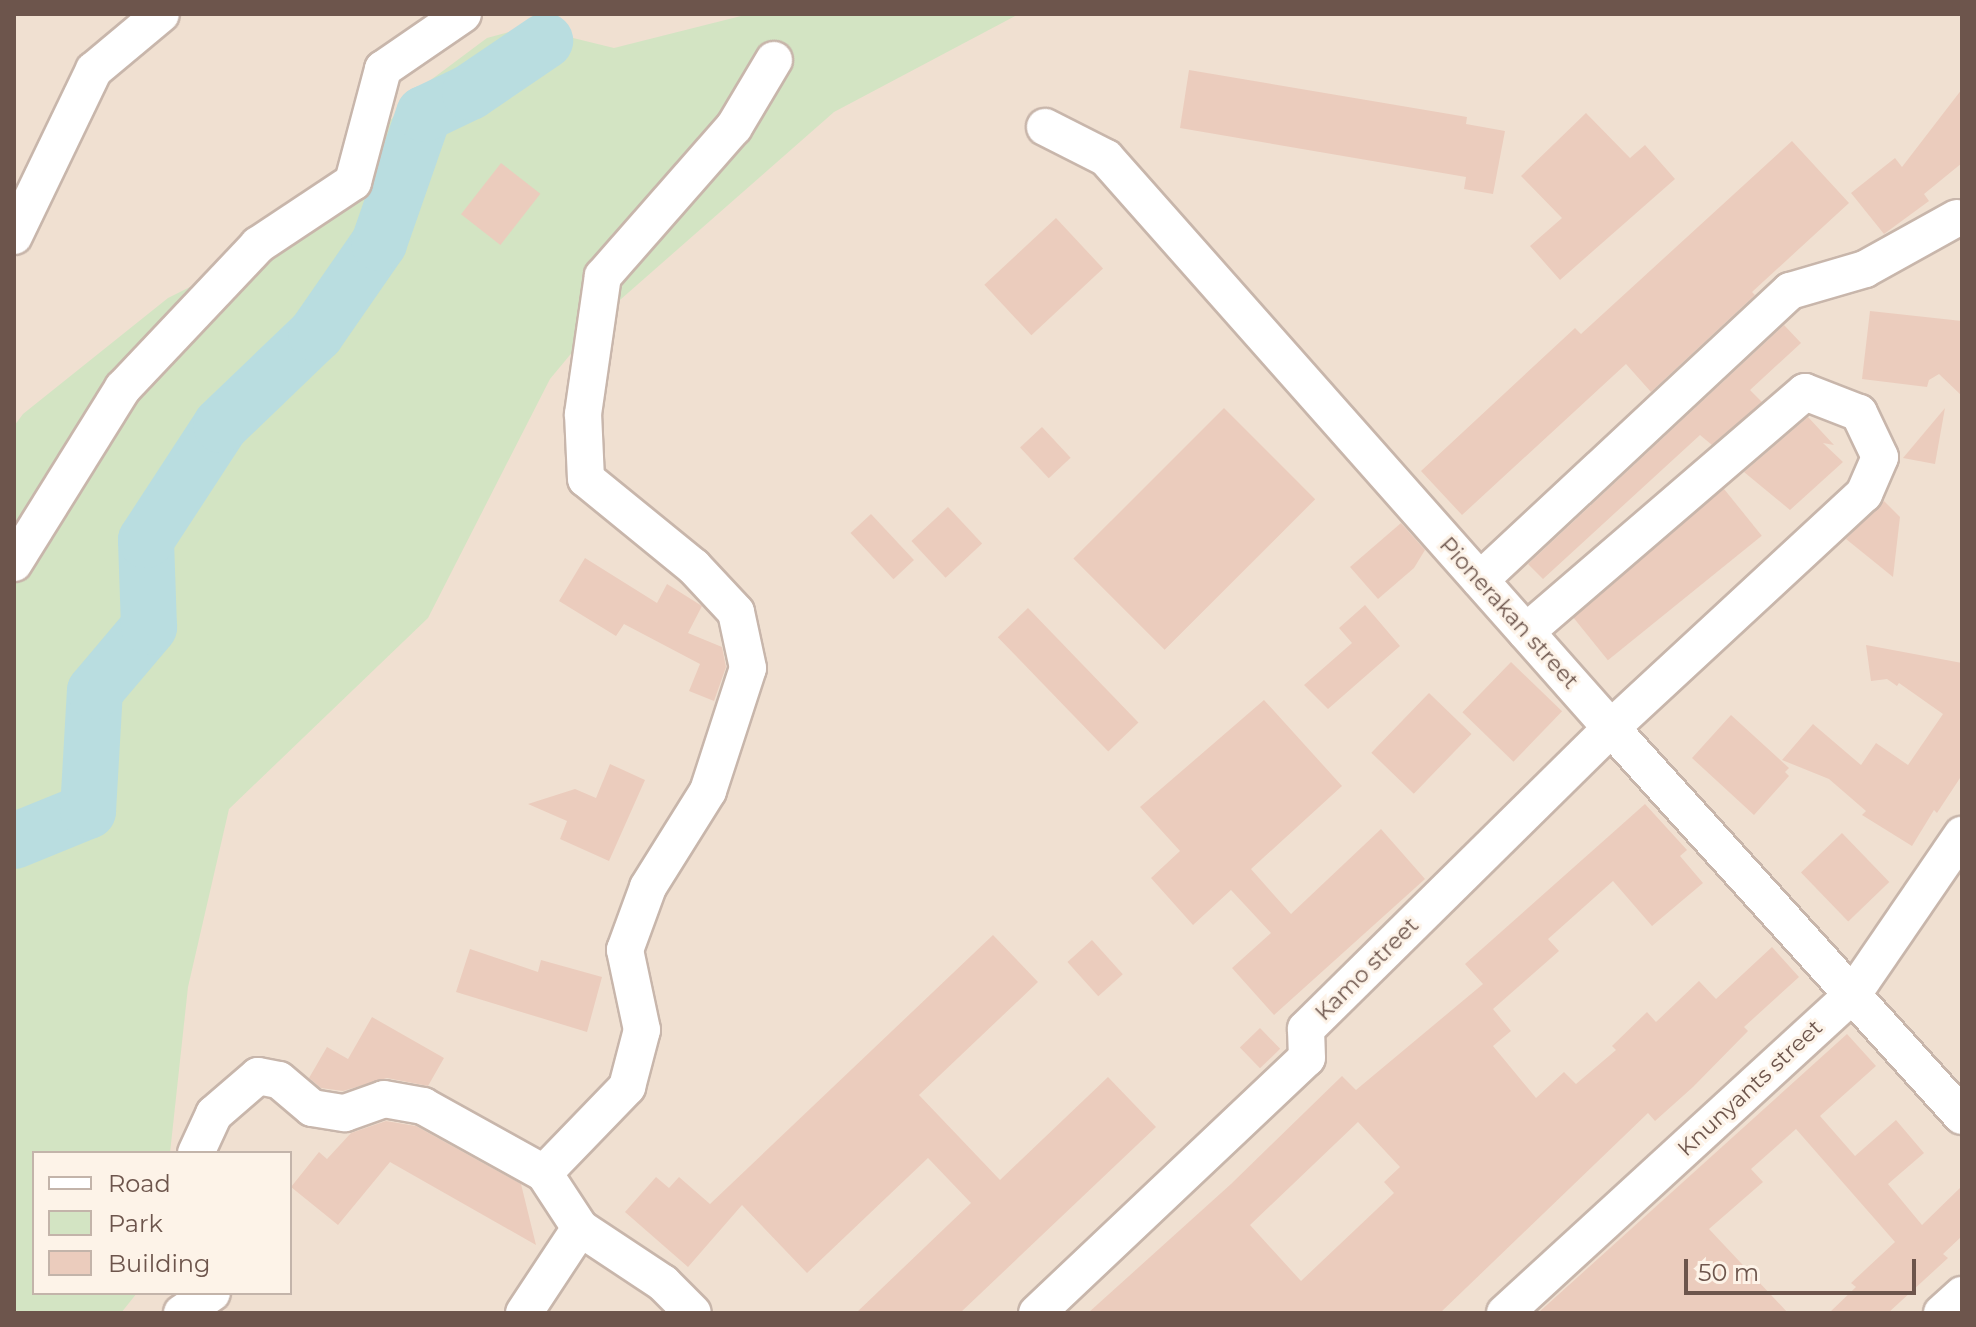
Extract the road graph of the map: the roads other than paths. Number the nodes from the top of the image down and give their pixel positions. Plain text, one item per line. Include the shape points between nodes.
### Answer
1 (161, 14) edge
2 (463, 14) edge
3 (774, 60) dead end
4 (1045, 127) dead end
5 (1957, 218) dead end
6 (14, 236) edge
7 (14, 563) edge
8 (1480, 580) junction
9 (1526, 632) junction
10 (1611, 728) junction
11 (1962, 835) edge
12 (1853, 994) junction
13 (1962, 1116) edge
14 (197, 1151) edge
15 (544, 1173) junction
16 (580, 1228) junction
17 (210, 1295) edge
18 (214, 1295) edge
19 (1962, 1295) edge
20 (182, 1313) edge
21 (227, 1313) edge
22 (524, 1313) edge
23 (693, 1313) edge
24 (1037, 1313) edge
25 (1505, 1313) edge
26 (1942, 1313) edge

1 - 6 street via 94,70
2 - 7 street via 383,69 353,182 258,245 123,388
3 - 15 street via 734,127 603,276 583,414 586,479 694,567 736,612 748,668 708,791 648,887 625,950 642,1030 627,1087
4 - 8 street, Pionerakan street via 1106,158
5 - 8 street via 1865,269 1790,291
8 - 9 street, Pionerakan street
9 - 10 street, Pionerakan street
9 - 10 street, Kamo street via 1805,392 1859,413 1880,457 1864,494
10 - 12 street, Pionerakan street
10 - 24 street, Kamo street via 1306,1029 1307,1058
11 - 12 street, Knunyants street
12 - 13 street, Pionerakan street
12 - 25 street, Knunyants street
14 - 15 street via 214,1114 258,1076 279,1080 312,1108 345,1113 384,1099 423,1106
15 - 16 street
16 - 22 street
16 - 23 street via 663,1283
17 - 20 street
18 - 21 street
19 - 26 street

